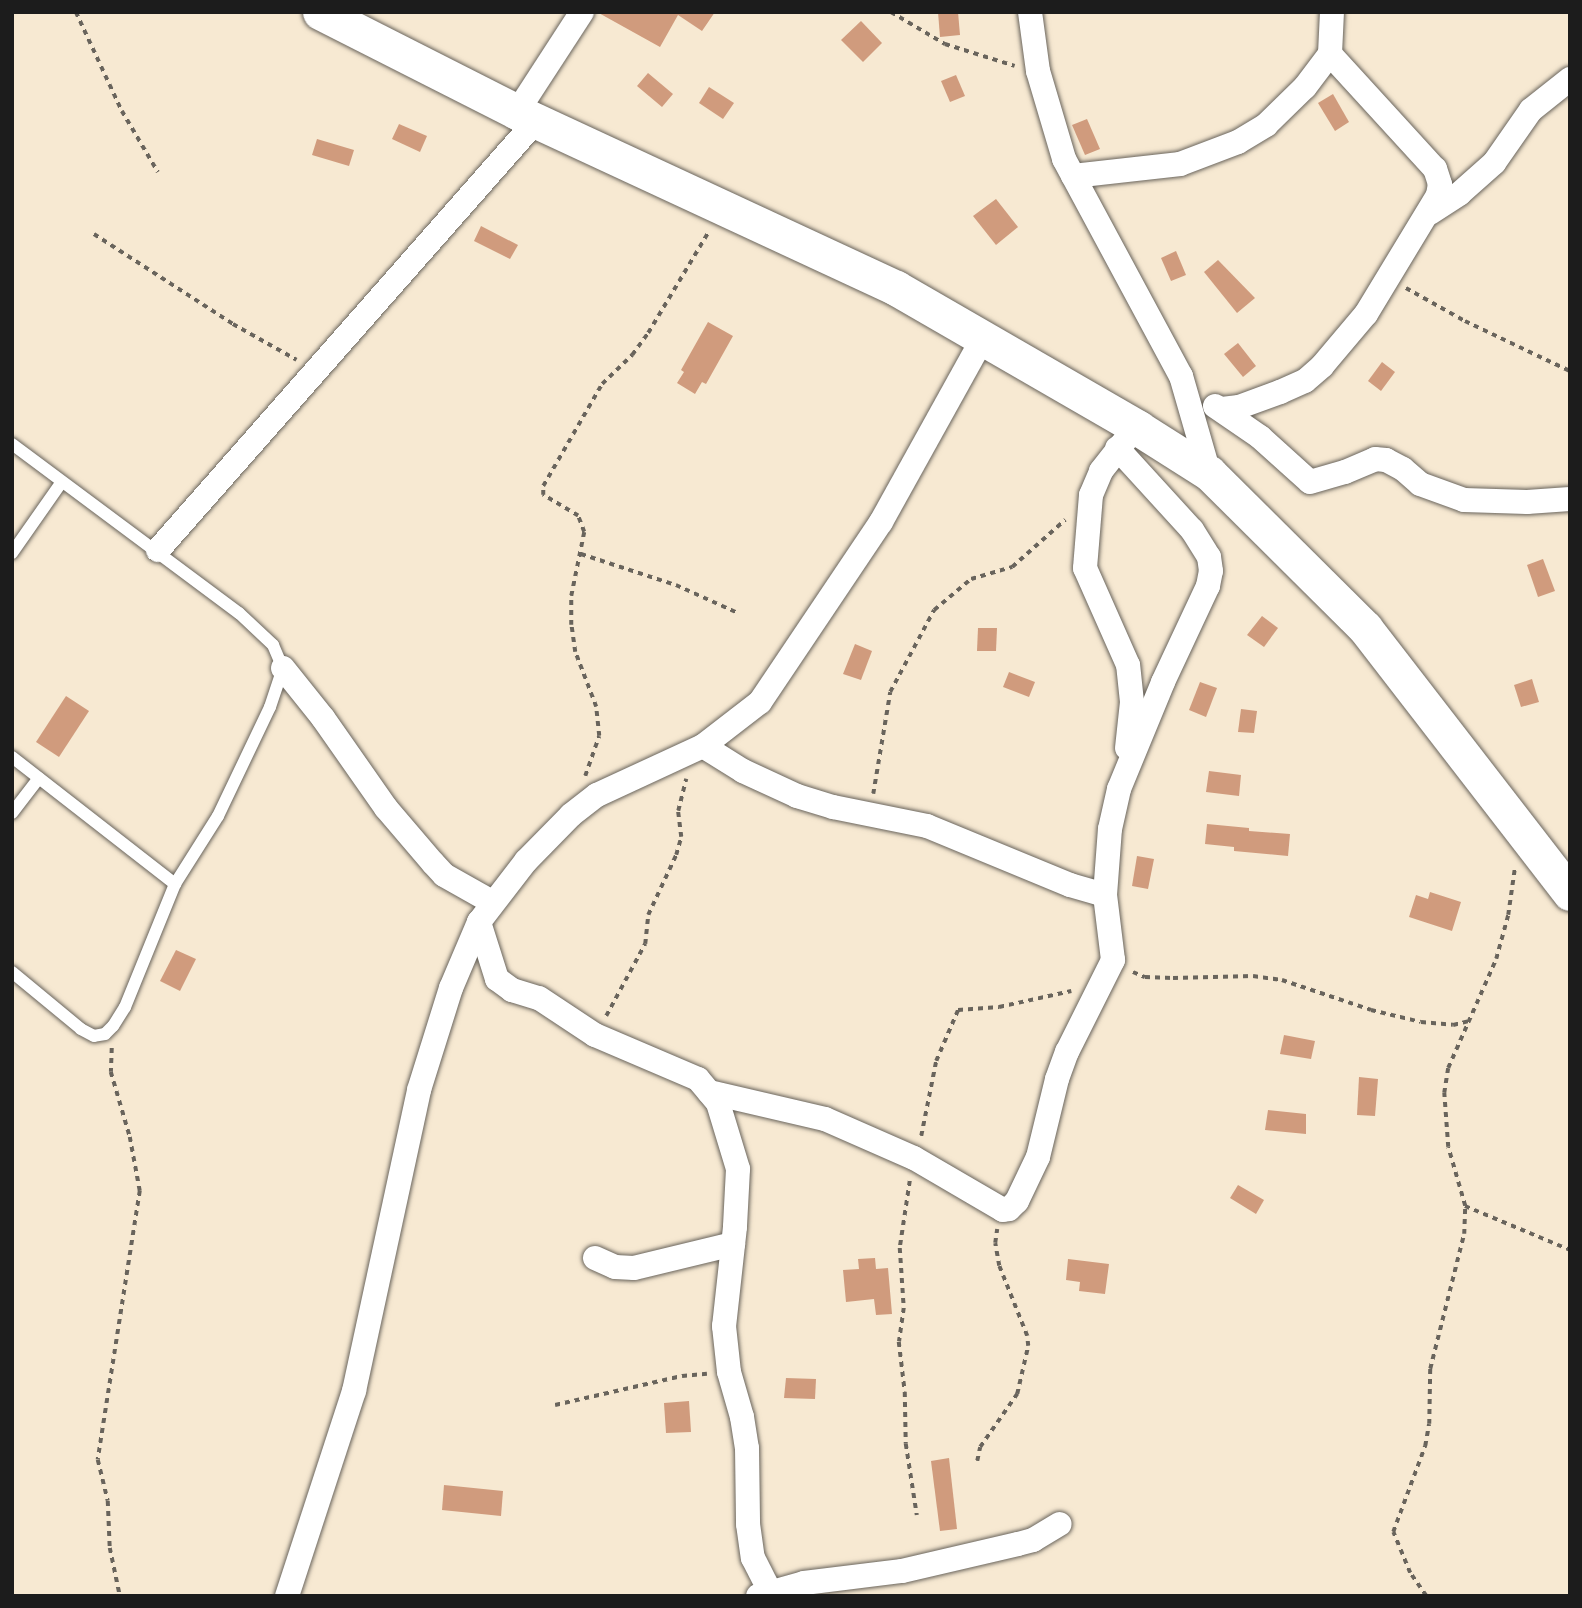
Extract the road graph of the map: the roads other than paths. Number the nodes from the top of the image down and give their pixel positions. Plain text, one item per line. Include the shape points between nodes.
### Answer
1 (320, 12) edge
2 (582, 12) edge
3 (1030, 12) edge
4 (1332, 12) edge
5 (1330, 54) junction
6 (1570, 79) edge
7 (526, 116) junction
8 (1073, 176) junction
9 (1430, 212) junction
10 (984, 338) junction
11 (1191, 406) junction
12 (1222, 409) junction
13 (1128, 438) junction
14 (12, 444) edge
15 (1209, 473) junction
16 (61, 483) junction
17 (1570, 499) edge
18 (158, 550) junction
19 (12, 553) edge
20 (283, 668) junction
21 (700, 747) junction
22 (12, 757) edge
23 (39, 778) junction
24 (1119, 789) junction
25 (12, 813) edge
26 (175, 884) junction
27 (1570, 893) edge
28 (1105, 895) junction
29 (485, 912) junction
30 (12, 972) edge
31 (709, 1092) junction
32 (733, 1244) junction
33 (594, 1258) dead end
34 (1060, 1524) dead end
35 (763, 1593) edge
36 (287, 1596) edge

1 - 7 main road
2 - 7 street
3 - 8 street via 1038,71
4 - 5 street
5 - 8 street via 1305,87 1266,125 1238,142 1180,164
5 - 9 street via 1435,169 1440,184
6 - 9 street via 1531,110 1494,163
7 - 10 main road via 895,288
7 - 18 street via 317,371
8 - 11 street via 1181,376
9 - 12 street via 1366,314 1334,354 1304,381 1239,407
10 - 13 main road
10 - 21 street via 881,522 760,702
11 - 12 street via 1213,404
11 - 15 street
12 - 17 street via 1310,482 1375,459 1395,465 1434,491 1464,500
13 - 15 main road
13 - 24 street via 1101,471 1091,495 1085,568 1128,665 1132,702
13 - 24 street via 1209,557 1211,571
14 - 16 lane
15 - 27 main road via 1365,628
16 - 18 lane
16 - 19 lane
18 - 20 lane via 274,645
20 - 26 lane via 270,707 218,816
20 - 29 street via 386,808 433,863
21 - 28 street via 797,796 927,826 1070,886
21 - 29 street via 597,795 571,815
22 - 23 lane
23 - 25 lane
23 - 26 lane
24 - 28 street via 1110,829
26 - 30 lane via 125,1007 105,1034 94,1036
28 - 31 street via 1108,971 1057,1079 1038,1157 1009,1209 1003,1210 914,1158 825,1119
29 - 31 street via 497,979 602,1038 698,1079
29 - 36 street via 451,988 419,1090 354,1391
31 - 32 street via 718,1102 738,1169
32 - 33 street via 634,1268 615,1268
32 - 35 street via 724,1326 729,1372 743,1417 748,1524
34 - 35 street via 1033,1540 902,1571

